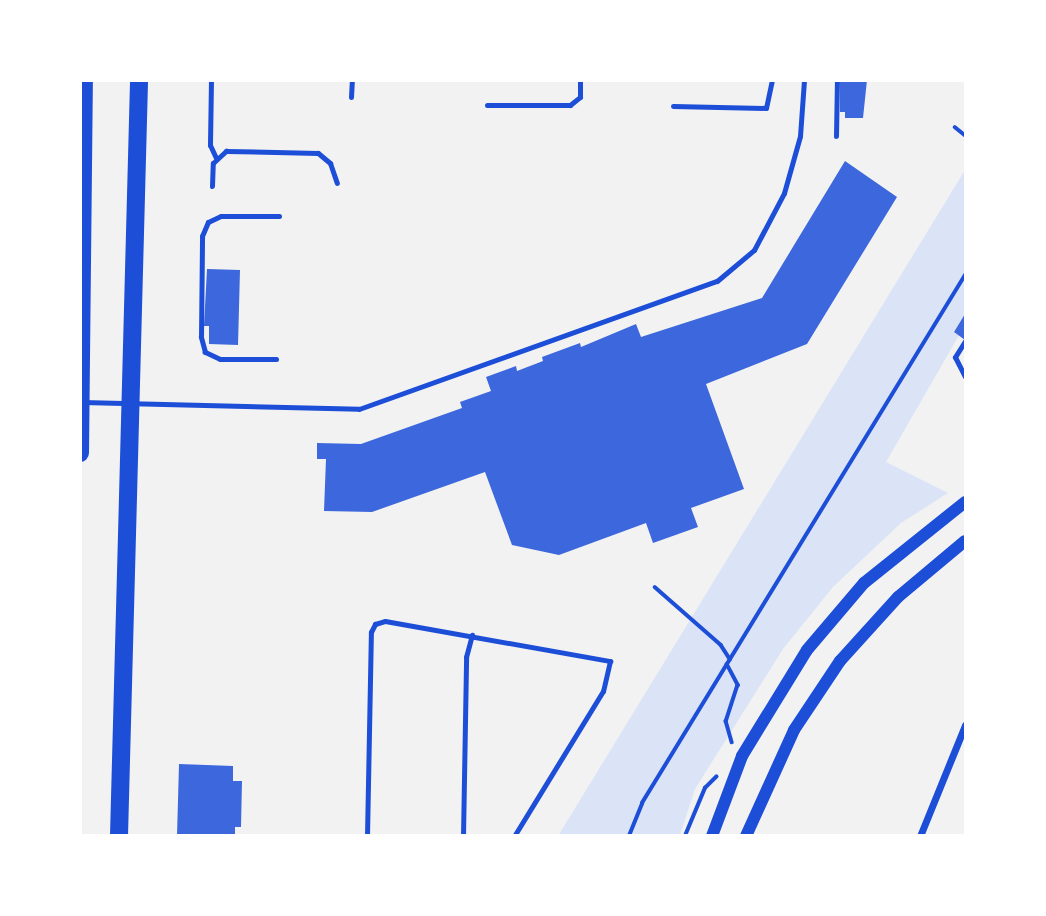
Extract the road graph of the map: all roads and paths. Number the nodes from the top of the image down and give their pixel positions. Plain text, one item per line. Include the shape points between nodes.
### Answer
1 (84, 80) edge
2 (139, 80) edge
3 (211, 80) edge
4 (352, 80) edge
5 (580, 80) edge
6 (772, 80) edge
7 (804, 80) edge
8 (837, 80) edge
9 (351, 97) dead end
10 (487, 105) dead end
11 (673, 106) dead end
12 (955, 127) dead end
13 (965, 135) edge
14 (836, 136) dead end
15 (216, 158) junction
16 (337, 183) dead end
17 (212, 186) dead end
18 (279, 216) dead end
19 (965, 275) edge
20 (965, 341) edge
21 (276, 359) dead end
22 (965, 377) edge
23 (81, 402) edge
24 (129, 402) junction
25 (80, 453) edge
26 (965, 502) edge
27 (965, 541) edge
28 (655, 587) dead end
29 (472, 635) junction
30 (730, 659) junction
31 (727, 664) junction
32 (965, 725) edge
33 (728, 754) dead end
34 (718, 776) dead end
35 (119, 835) edge
36 (367, 835) edge
37 (463, 835) edge
38 (514, 835) edge
39 (629, 835) edge
40 (685, 835) edge
41 (712, 835) edge
42 (746, 835) edge
43 (920, 835) edge

1 - 23 main road
2 - 24 main road
3 - 15 lane via 210,145
4 - 9 lane
5 - 10 lane via 580,97 570,105
6 - 11 lane via 766,108
7 - 24 lane via 800,135 784,193 754,250 730,274 372,406 344,411 275,404
8 - 14 lane
12 - 13 path
15 - 16 lane via 226,151 318,153 330,163
15 - 17 lane
18 - 21 lane via 221,216 208,222 202,236 201,337 205,352 220,359
19 - 30 path
20 - 22 lane via 956,357
23 - 24 lane
23 - 25 main road
24 - 35 main road
26 - 41 street via 864,583 807,650 742,756
27 - 42 street via 898,597 840,661 794,730
28 - 30 path via 721,645
29 - 36 lane via 385,621 373,627
29 - 37 lane via 466,657
29 - 38 lane via 607,658 611,666 603,691
30 - 31 path
31 - 33 path via 738,685 726,722 733,743
31 - 39 path via 642,803
32 - 43 street
34 - 40 path via 705,788

